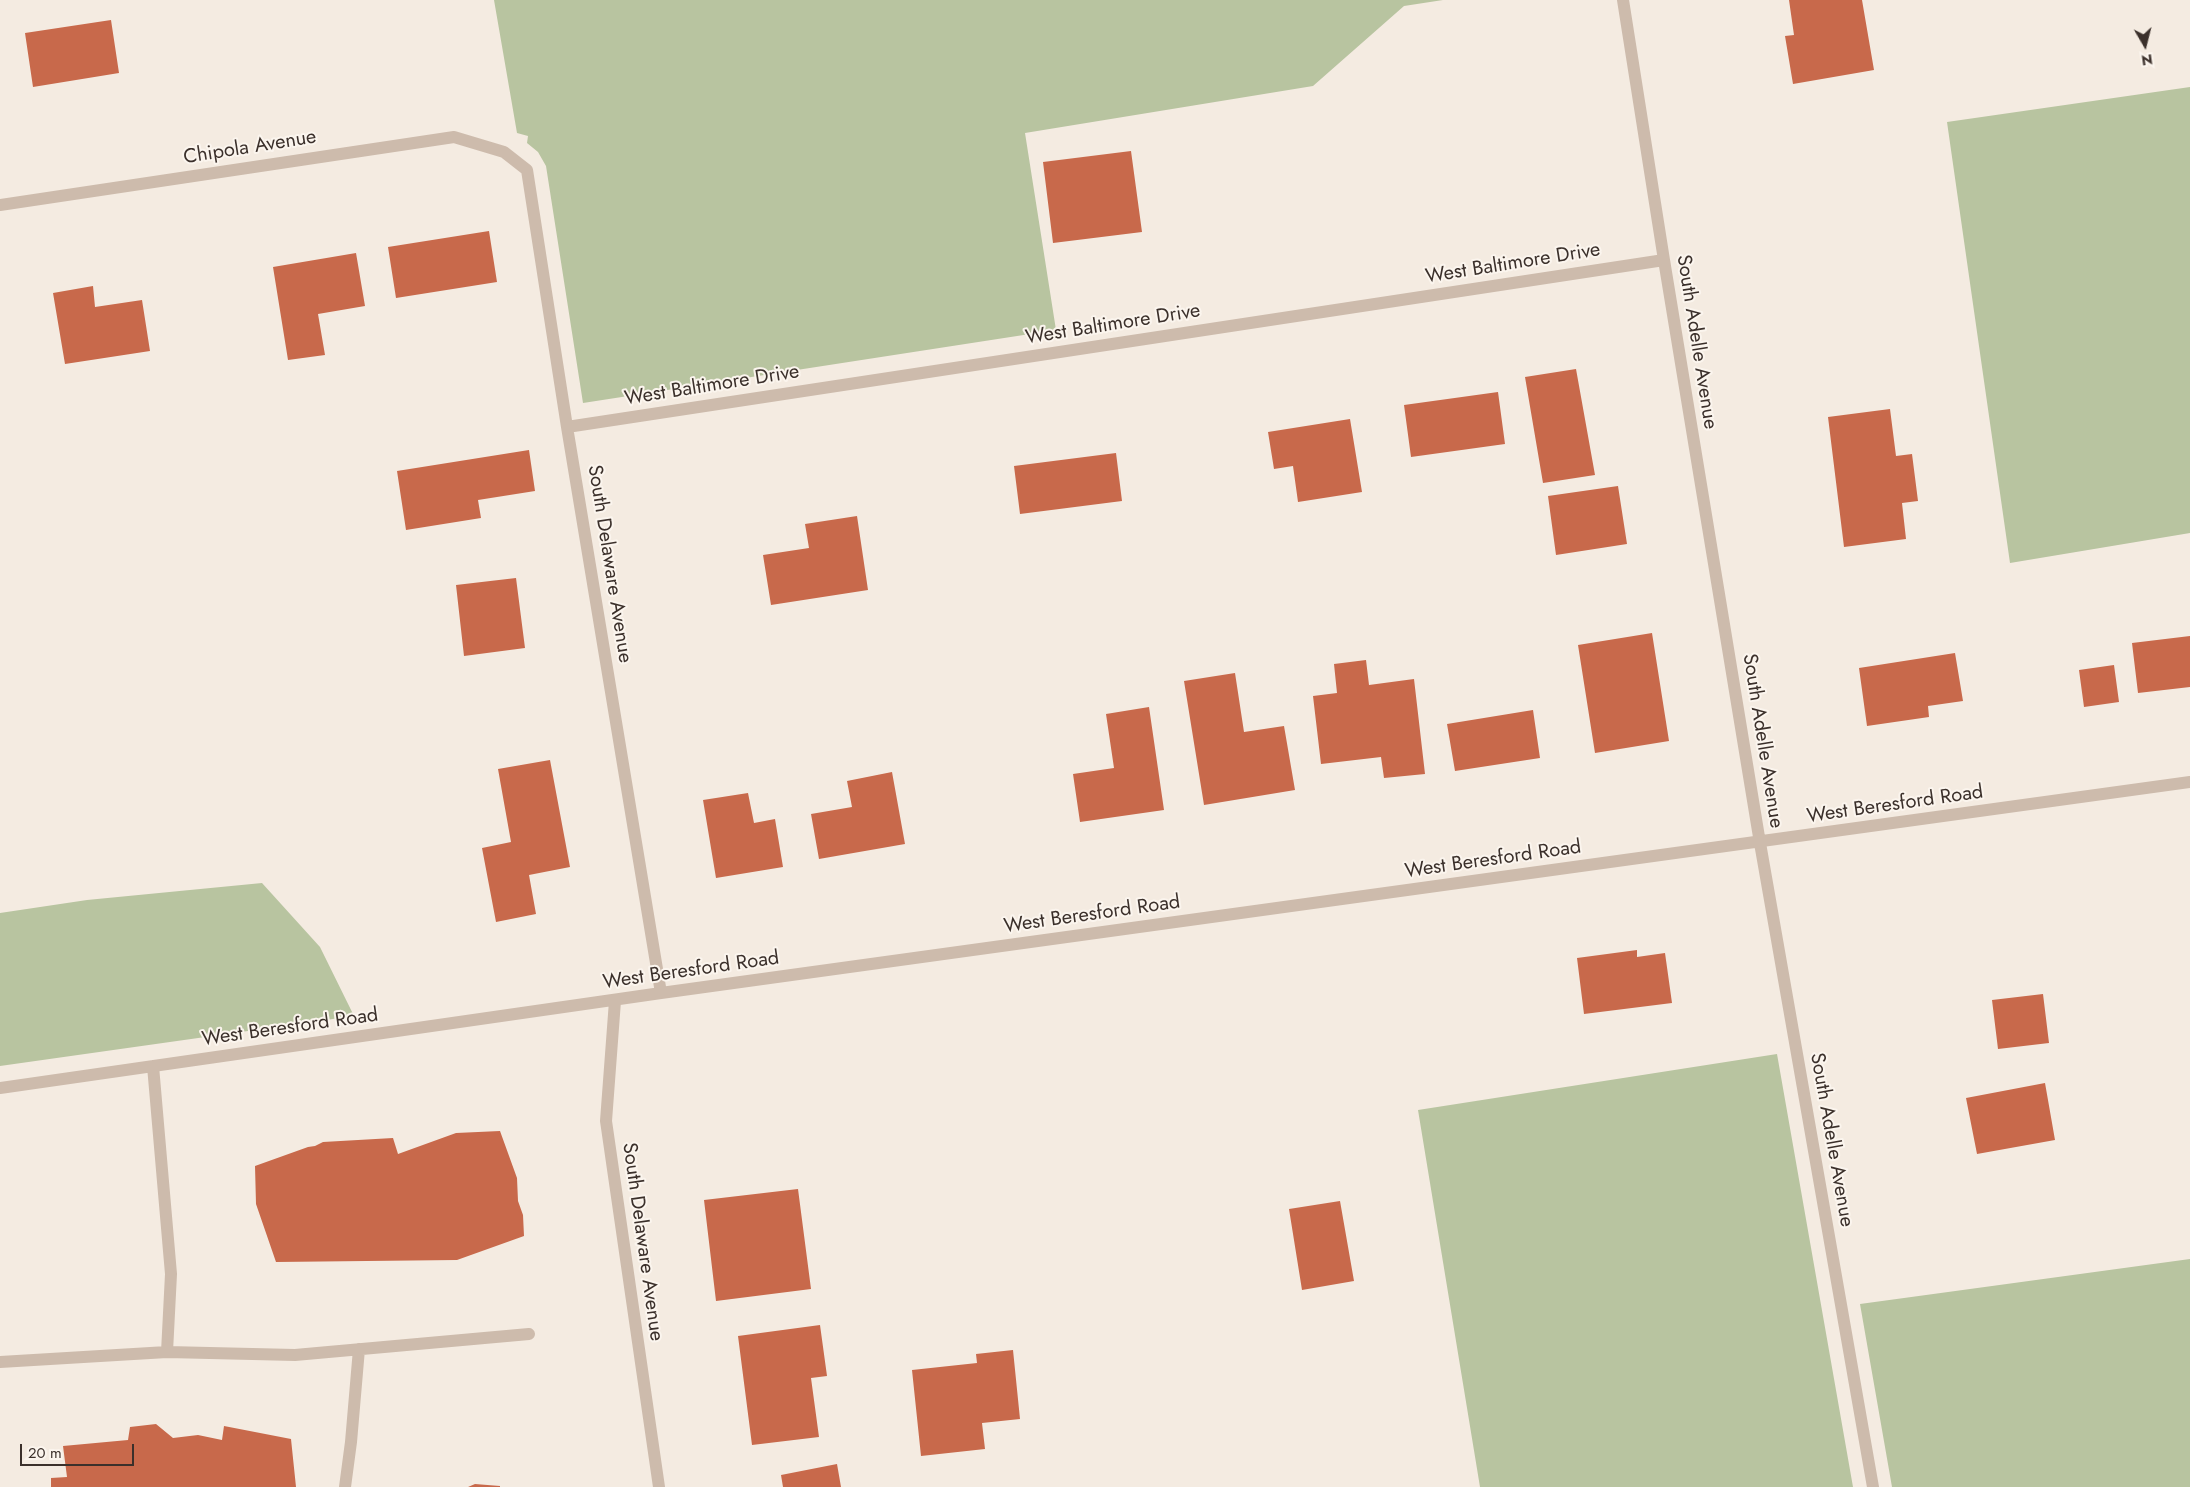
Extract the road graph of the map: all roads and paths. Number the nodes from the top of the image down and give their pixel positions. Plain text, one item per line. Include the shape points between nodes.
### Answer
1 (1623, 0) edge
2 (504, 152) joint
3 (0, 205) edge
4 (1664, 260) junction
5 (567, 427) junction
6 (2190, 782) edge
7 (1760, 843) junction
8 (661, 993) junction
9 (615, 1001) junction
10 (153, 1066) junction
11 (0, 1088) edge
12 (529, 1334) dead end
13 (359, 1350) junction
14 (167, 1352) junction
15 (0, 1362) edge
16 (345, 1487) edge
17 (659, 1487) edge
18 (1873, 1487) edge

1 - 4 street, South Adelle Avenue
2 - 3 street, Chipola Avenue via 454,137
2 - 5 street, South Delaware Avenue via 527,170
4 - 5 street, West Baltimore Drive
4 - 7 street, South Adelle Avenue
5 - 8 street, South Delaware Avenue
6 - 7 street, West Beresford Road
7 - 8 street, West Beresford Road
7 - 18 street, South Adelle Avenue
8 - 9 street, West Beresford Road
9 - 10 street, West Beresford Road
9 - 17 street, South Delaware Avenue via 606,1121
10 - 11 street, West Beresford Road
10 - 14 street via 171,1274
12 - 13 street
13 - 14 street via 295,1355
13 - 16 street
14 - 15 street

